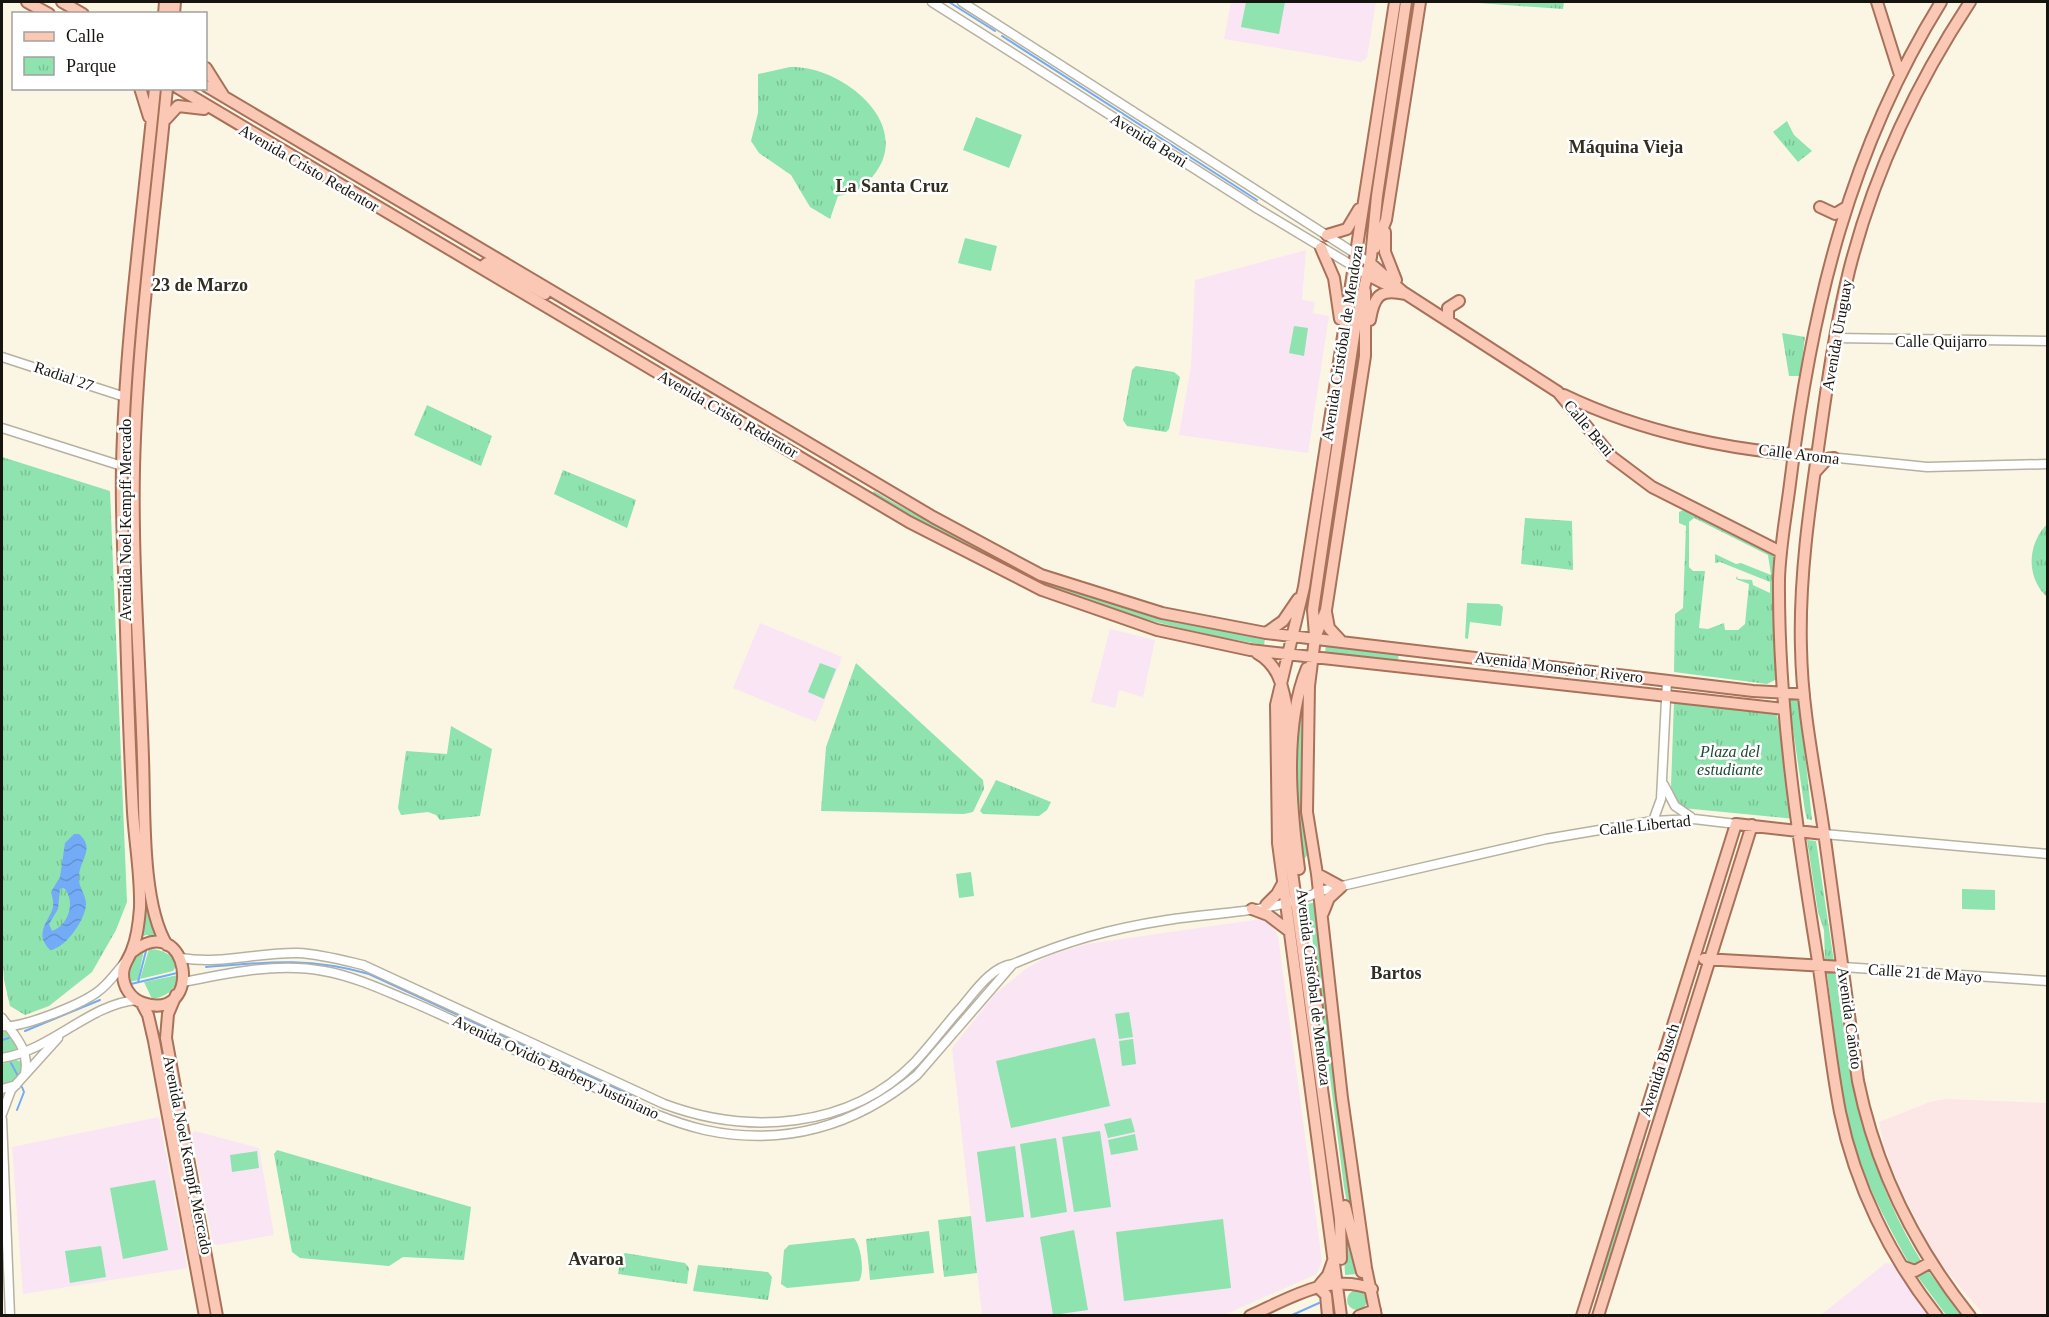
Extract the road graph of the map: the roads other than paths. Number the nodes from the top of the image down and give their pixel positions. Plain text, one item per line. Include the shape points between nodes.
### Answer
1 (27, 2) edge
2 (62, 2) edge
3 (932, 2) edge
4 (962, 2) edge
5 (1395, 2) edge
6 (1407, 2) edge
7 (1420, 2) edge
8 (1877, 2) edge
9 (1941, 2) edge
10 (1970, 2) edge
11 (45, 12) edge
12 (80, 12) edge
13 (1003, 28) junction
14 (994, 42) junction
15 (207, 70) edge
16 (1900, 75) junction
17 (207, 87) edge
18 (141, 90) edge
19 (155, 90) edge
20 (167, 90) edge
21 (181, 90) edge
22 (225, 98) junction
23 (212, 111) junction
24 (164, 125) junction
25 (151, 129) junction
26 (343, 187) junction
27 (1365, 195) junction
28 (1820, 207) dead end
29 (1845, 208) junction
30 (1386, 223) junction
31 (1327, 235) junction
32 (480, 248) junction
33 (1321, 248) junction
34 (1356, 253) junction
35 (1831, 254) junction
36 (1853, 256) junction
37 (482, 267) junction
38 (1367, 267) junction
39 (1365, 291) junction
40 (1405, 294) junction
41 (1459, 301) dead end
42 (600, 319) junction
43 (1448, 320) junction
44 (1834, 338) junction
45 (1341, 341) junction
46 (2048, 341) edge
47 (1365, 356) junction
48 (2, 357) edge
49 (128, 367) junction
50 (140, 368) junction
51 (1558, 392) junction
52 (125, 397) junction
53 (1595, 408) junction
54 (1585, 425) junction
55 (3, 429) edge
56 (1774, 452) junction
57 (1794, 454) junction
58 (1817, 456) junction
59 (1834, 458) junction
60 (2048, 464) edge
61 (122, 466) junction
62 (855, 470) junction
63 (1815, 474) junction
64 (1791, 475) junction
65 (833, 476) junction
66 (885, 489) junction
67 (1343, 495) junction
68 (867, 497) junction
69 (1324, 535) junction
70 (1781, 552) junction
71 (1304, 587) junction
72 (1315, 594) junction
73 (125, 609) junction
74 (138, 609) junction
75 (1326, 610) junction
76 (1266, 633) junction
77 (1292, 636) junction
78 (1315, 638) junction
79 (1341, 641) junction
80 (1250, 650) junction
81 (1435, 652) junction
82 (1287, 655) junction
83 (1312, 657) junction
84 (1430, 670) junction
85 (1651, 678) junction
86 (1667, 680) junction
87 (1282, 684) junction
88 (1649, 693) junction
89 (1783, 693) junction
90 (1804, 694) junction
91 (1667, 695) junction
92 (1784, 709) junction
93 (1663, 782) junction
94 (1694, 819) junction
95 (1653, 821) junction
96 (1736, 824) junction
97 (1752, 825) junction
98 (1798, 831) junction
99 (1824, 834) junction
100 (1734, 837) junction
101 (1746, 839) junction
102 (2048, 854) edge
103 (1314, 859) junction
104 (1298, 862) junction
105 (1317, 874) junction
106 (1283, 880) junction
107 (1341, 887) junction
108 (1319, 892) junction
109 (1294, 898) junction
110 (1266, 905) junction
111 (1252, 909) junction
112 (1322, 917) junction
113 (1289, 932) junction
114 (1700, 944) junction
115 (167, 945) junction
116 (1714, 948) junction
117 (128, 957) junction
118 (181, 958) junction
119 (1695, 958) junction
120 (1710, 960) junction
121 (1013, 964) junction
122 (1818, 966) junction
123 (1843, 968) junction
124 (2048, 981) edge
125 (184, 982) junction
126 (176, 995) junction
127 (139, 1001) junction
128 (2, 1018) edge
129 (5, 1026) edge
130 (63, 1034) junction
131 (24, 1052) junction
132 (2, 1058) edge
133 (24, 1077) junction
134 (16, 1084) junction
135 (2, 1089) edge
136 (642, 1093) junction
137 (653, 1099) junction
138 (628, 1102) junction
139 (1648, 1104) junction
140 (1663, 1107) junction
141 (642, 1108) junction
142 (2, 1114) edge
143 (2, 1119) edge
144 (1643, 1119) junction
145 (1658, 1124) junction
146 (1637, 1140) junction
147 (1652, 1142) junction
148 (1632, 1155) junction
149 (1646, 1161) junction
150 (1334, 1258) junction
151 (1930, 1262) junction
152 (1904, 1267) junction
153 (1592, 1283) junction
154 (1340, 1284) junction
155 (1607, 1286) junction
156 (1318, 1287) junction
157 (1369, 1287) junction
158 (1587, 1298) junction
159 (1602, 1303) junction
160 (1369, 1314) edge
161 (10, 1316) edge
162 (205, 1316) edge
163 (217, 1316) edge
164 (1250, 1316) edge
165 (1328, 1316) edge
166 (1341, 1316) edge
167 (1348, 1316) edge
168 (1582, 1316) edge
169 (1598, 1316) edge
170 (1937, 1316) edge
171 (1970, 1316) edge

1 - 11 main road
2 - 12 main road
3 - 14 street, Avenida Beni
4 - 13 street, Avenida Beni
5 - 27 main road, Avenida Cristóbal de Mendoza
6 - 38 main road, Avenida Cristóbal de Mendoza
7 - 30 main road, Avenida Cristóbal de Mendoza
8 - 16 main road
9 - 16 main road, Avenida Uruguay
10 - 36 main road, Avenida Uruguay via 1926,75 1899,130
13 - 14 street
13 - 31 street, Avenida Beni
14 - 33 street, Avenida Beni
15 - 22 main road
16 - 29 main road, Avenida Uruguay
17 - 22 main road, Avenida Cristo Redentor
18 - 25 main road
19 - 25 main road, Avenida Noel Kempff Mercado
20 - 24 main road, Avenida Noel Kempff Mercado
21 - 23 main road, Avenida Cristo Redentor
22 - 32 main road, Avenida Cristo Redentor
23 - 24 main road via 178,106
23 - 26 main road, Avenida Cristo Redentor
24 - 50 main road, Avenida Noel Kempff Mercado
25 - 49 main road, Avenida Noel Kempff Mercado
26 - 32 main road via 367,195 465,251
26 - 37 main road, Avenida Cristo Redentor
27 - 31 main road via 1351,226
27 - 34 main road, Avenida Cristóbal de Mendoza
28 - 29 main road via 1835,214
29 - 35 main road, Avenida Uruguay
30 - 38 main road, Avenida Cristóbal de Mendoza
30 - 40 main road via 1388,262
31 - 34 street, Avenida Beni
32 - 42 main road, Avenida Cristo Redentor
33 - 38 street, Avenida Beni
33 - 45 main road via 1337,289
34 - 38 main road, Avenida Cristóbal de Mendoza
35 - 36 main road
35 - 57 main road, Avenida Uruguay via 1812,337
36 - 44 main road, Avenida Uruguay
37 - 42 main road via 487,263 495,265 577,312
37 - 65 main road, Avenida Cristo Redentor
38 - 39 main road, Avenida Cristóbal de Mendoza
38 - 40 main road, Calle Beni
38 - 45 main road, Avenida Cristóbal de Mendoza via 1352,279
39 - 47 main road, Avenida Cristóbal de Mendoza
39 - 69 main road, Avenida Cristóbal de Mendoza via 1355,329
40 - 43 main road, Calle Beni
40 - 47 main road via 1389,291 1377,298
41 - 43 main road via 1448,308
42 - 62 main road, Avenida Cristo Redentor
43 - 51 main road, Calle Beni
44 - 46 street, Calle Quijarro
44 - 58 main road, Avenida Uruguay
45 - 71 main road, Avenida Cristóbal de Mendoza
47 - 67 main road, Avenida Cristóbal de Mendoza
48 - 52 street, Radial 27
49 - 50 main road
49 - 52 main road, Avenida Noel Kempff Mercado
50 - 74 main road, Avenida Noel Kempff Mercado via 134,467
51 - 53 main road, Calle Aroma
51 - 54 main road, Calle Beni
52 - 61 main road, Avenida Noel Kempff Mercado
53 - 54 main road via 1586,415
53 - 56 main road, Calle Aroma via 1668,433
54 - 70 main road, Calle Beni via 1616,460 1652,487
55 - 61 street
56 - 57 main road, Calle Aroma
56 - 64 main road
57 - 58 main road, Calle Aroma
57 - 64 main road, Avenida Uruguay
58 - 59 street, Calle Aroma
58 - 63 main road, Avenida Uruguay
59 - 60 street, Calle Aroma via 1928,467
59 - 63 main road via 1820,464
61 - 73 main road, Avenida Noel Kempff Mercado
62 - 65 main road via 850,480
62 - 66 main road, Avenida Cristo Redentor
63 - 90 main road, Avenida Uruguay via 1802,578
64 - 70 main road, Avenida Uruguay
65 - 68 main road, Avenida Cristo Redentor
66 - 68 main road via 872,488
66 - 76 main road, Avenida Cristo Redentor via 1041,575 1162,613
67 - 69 main road
67 - 75 main road, Avenida Cristóbal de Mendoza
68 - 80 main road, Avenida Cristo Redentor via 1042,590 1157,630
69 - 72 main road, Avenida Cristóbal de Mendoza
70 - 89 main road, Avenida Uruguay
71 - 76 main road via 1287,617
71 - 77 main road, Avenida Cristóbal de Mendoza
72 - 75 main road
72 - 78 main road, Avenida Cristóbal de Mendoza
73 - 74 main road
73 - 117 main road, Avenida Noel Kempff Mercado via 140,909
74 - 115 main road, Avenida Noel Kempff Mercado via 146,842 153,910
75 - 78 main road, Avenida Cristóbal de Mendoza
75 - 79 main road via 1329,628
76 - 77 main road, Avenida Cristo Redentor
77 - 78 main road, Avenida Cristo Redentor
77 - 82 main road, Avenida Cristóbal de Mendoza
78 - 79 main road, Avenida Monseñor Rivero
78 - 83 main road, Avenida Cristóbal de Mendoza
79 - 81 main road, Avenida Monseñor Rivero
80 - 82 main road, Avenida Cristo Redentor
80 - 87 main road via 1270,663
81 - 84 main road via 1424,661
81 - 85 main road, Avenida Monseñor Rivero
82 - 83 main road, Avenida Cristo Redentor
82 - 87 main road, Avenida Cristóbal de Mendoza
83 - 84 main road, Avenida Monseñor Rivero
83 - 103 main road, Avenida Cristóbal de Mendoza via 1307,700 1306,793
83 - 104 main road, Avenida Cristóbal de Mendoza via 1294,709 1293,802
84 - 88 main road, Avenida Monseñor Rivero
85 - 86 main road, Avenida Monseñor Rivero
85 - 88 main road via 1654,685
86 - 89 main road, Avenida Monseñor Rivero
86 - 91 street
87 - 106 main road, Avenida Cristóbal de Mendoza via 1276,705 1276,775
87 - 109 main road, Avenida Cristóbal de Mendoza via 1286,704 1286,812
88 - 91 main road, Avenida Monseñor Rivero
89 - 90 main road, Avenida Monseñor Rivero
89 - 92 main road, Avenida Cañoto
90 - 99 main road, Avenida Cañoto
91 - 92 main road, Avenida Monseñor Rivero
91 - 93 street
92 - 98 main road, Avenida Cañoto
93 - 94 street via 1675,806
93 - 95 street via 1660,807
94 - 95 street, Calle Libertad
94 - 96 street, Calle Libertad
95 - 107 street, Calle Libertad via 1546,838
96 - 97 main road, Calle Libertad
96 - 100 main road, Avenida Busch
97 - 98 main road, Calle Libertad
97 - 101 main road, Avenida Busch
98 - 99 main road, Calle Libertad
98 - 122 main road, Avenida Cañoto
99 - 102 street, Calle Libertad
99 - 123 main road, Avenida Cañoto
100 - 101 main road
100 - 114 main road, Avenida Busch
101 - 116 main road, Avenida Busch
103 - 104 main road
103 - 105 main road, Avenida Cristóbal de Mendoza
104 - 109 main road, Avenida Cristóbal de Mendoza
105 - 107 main road
105 - 108 main road, Avenida Cristóbal de Mendoza
106 - 109 main road, Avenida Cristóbal de Mendoza
106 - 110 main road via 1280,891
107 - 108 street, Calle Libertad
107 - 112 main road via 1329,898
108 - 109 street, Avenida Ovidio Barbery Justiniano
108 - 112 main road, Avenida Cristóbal de Mendoza
109 - 110 street, Avenida Ovidio Barbery Justiniano
109 - 111 street, Avenida Ovidio Barbery Justiniano
109 - 113 main road, Avenida Cristóbal de Mendoza
109 - 154 main road, Avenida Cristóbal de Mendoza via 1340,1219
109 - 157 main road, Avenida Cristóbal de Mendoza via 1348,1224
110 - 111 street, Avenida Ovidio Barbery Justiniano
111 - 113 main road via 1268,915
111 - 121 street, Avenida Ovidio Barbery Justiniano via 1082,937
112 - 157 main road, Avenida Cristóbal de Mendoza
113 - 150 main road, Avenida Cristóbal de Mendoza
114 - 116 main road via 1706,951
114 - 119 main road, Avenida Busch
115 - 117 main road via 148,943
115 - 118 main road
116 - 120 main road, Avenida Busch
117 - 127 main road via 124,983
117 - 129 street via 94,995
118 - 125 main road
118 - 136 street, Avenida Ovidio Barbery Justiniano via 201,961 298,953 363,965
119 - 120 main road, Calle 21 de Mayo
119 - 139 main road, Avenida Busch
120 - 122 main road, Calle 21 de Mayo
120 - 140 main road, Avenida Busch
121 - 137 street, Avenida Ovidio Barbery Justiniano via 1002,966 984,982 914,1063 843,1109 793,1121 746,1124 690,1114
121 - 141 street, Avenida Ovidio Barbery Justiniano via 917,1075 877,1105 848,1120 795,1132 754,1135 706,1130
122 - 123 main road, Calle 21 de Mayo
122 - 152 main road, Avenida Cañoto via 1848,1143 1875,1214
123 - 124 street, Calle 21 de Mayo
123 - 151 main road, Avenida Cañoto via 1858,1081 1871,1135 1896,1199
125 - 126 main road
125 - 138 street, Avenida Ovidio Barbery Justiniano via 262,969 324,970 440,1014
126 - 127 main road via 159,1004
126 - 163 main road, Avenida Noel Kempff Mercado via 168,1014 166,1038
127 - 130 street via 111,1006
127 - 162 main road, Avenida Noel Kempff Mercado via 148,1015 154,1041
128 - 129 street
129 - 131 street
130 - 131 street
130 - 133 street
131 - 132 street
131 - 133 street
133 - 134 street
134 - 135 street
134 - 142 street
136 - 137 street, Avenida Ovidio Barbery Justiniano
136 - 138 street via 636,1102
137 - 141 street via 643,1103
138 - 141 street, Avenida Ovidio Barbery Justiniano
139 - 140 main road via 1657,1111
139 - 144 main road, Avenida Busch
140 - 145 main road, Avenida Busch
143 - 161 street
144 - 145 main road
144 - 146 main road, Avenida Busch
145 - 147 main road, Avenida Busch
146 - 147 main road via 1644,1146
146 - 148 main road, Avenida Busch
147 - 149 main road, Avenida Busch
148 - 149 main road via 1639,1153
148 - 153 main road, Avenida Busch
149 - 155 main road, Avenida Busch
150 - 154 main road, Avenida Cristóbal de Mendoza
150 - 156 main road
151 - 152 main road via 1915,1271
151 - 171 main road, Avenida Cañoto
152 - 170 main road, Avenida Cañoto
153 - 155 main road via 1599,1288
153 - 158 main road, Avenida Busch
154 - 156 main road
154 - 157 main road
154 - 166 main road, Avenida Cristóbal de Mendoza
154 - 167 main road, Avenida Cristóbal de Mendoza
155 - 159 main road, Avenida Busch
156 - 164 main road
156 - 165 main road via 1326,1295
157 - 160 main road, Avenida Cristóbal de Mendoza
158 - 159 main road via 1594,1296
158 - 168 main road, Avenida Busch
159 - 169 main road, Avenida Busch

